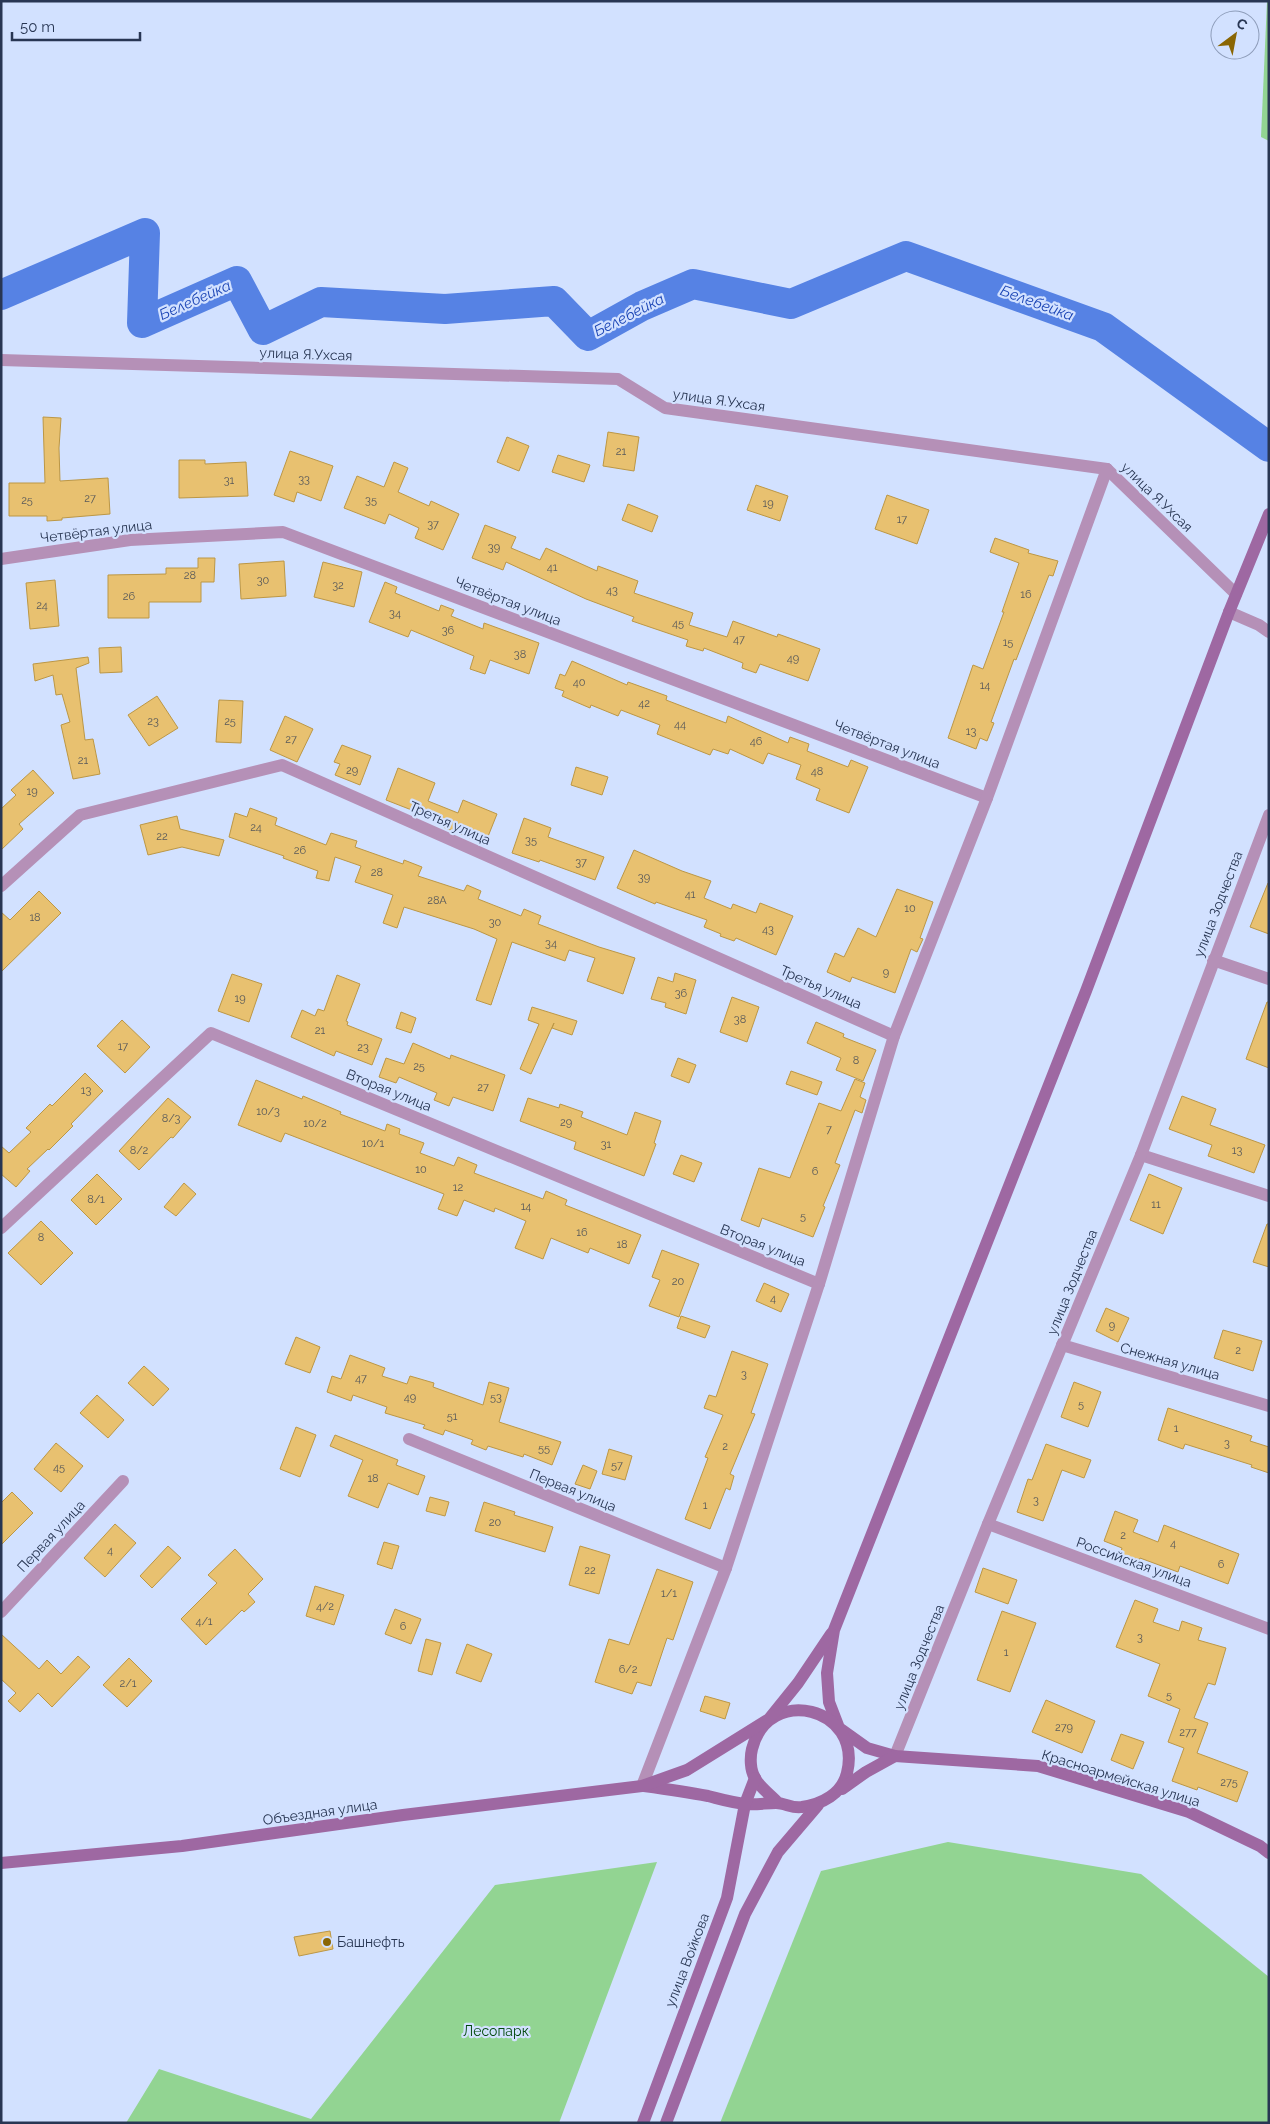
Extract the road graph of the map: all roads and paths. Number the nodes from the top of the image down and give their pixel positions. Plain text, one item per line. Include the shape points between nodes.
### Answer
1 (1, 360) edge
2 (1107, 469) junction
3 (1269, 514) edge
4 (1, 558) edge
5 (1236, 594) junction
6 (1229, 612) junction
7 (1269, 632) edge
8 (987, 798) junction
9 (1269, 815) edge
10 (1, 886) edge
11 (1213, 960) junction
12 (1269, 979) edge
13 (894, 1036) junction
14 (1140, 1155) junction
15 (1269, 1196) edge
16 (1, 1228) edge
17 (819, 1284) junction
18 (1062, 1345) junction
19 (1269, 1406) edge
20 (409, 1439) dead end
21 (123, 1481) dead end
22 (988, 1524) junction
23 (726, 1568) junction
24 (1, 1612) edge
25 (1269, 1629) edge
26 (834, 1630) junction
27 (769, 1719) junction
28 (839, 1728) junction
29 (895, 1756) junction
30 (755, 1778) junction
31 (642, 1786) junction
32 (835, 1793) junction
33 (778, 1803) junction
34 (745, 1804) junction
35 (818, 1804) junction
36 (1269, 1853) edge
37 (1, 1862) edge
38 (643, 2123) edge
39 (666, 2123) edge

1 - 2 street, улица Я.Ухсая via 618,379 665,408
2 - 5 street, улица Я.Ухсая
2 - 8 street
3 - 5 main road
4 - 8 street, Четвёртая улица via 130,540 283,532
5 - 6 main road
6 - 7 street
6 - 26 main road via 1086,991
8 - 13 street
9 - 11 street, улица Зодчества
10 - 13 street, Третья улица via 80,814 282,765
11 - 12 street
11 - 14 street, улица Зодчества
13 - 17 street
14 - 15 street
14 - 18 street, улица Зодчества
16 - 17 street, Вторая улица via 211,1034
17 - 23 street
18 - 19 street, Снежная улица
18 - 22 street, улица Зодчества
20 - 23 street, Первая улица
21 - 24 street, Первая улица
22 - 25 street, Российская улица
22 - 29 street, улица Зодчества
23 - 31 street
26 - 27 main road
26 - 28 main road via 827,1673 829,1702
27 - 28 main road via 793,1709 819,1712
27 - 30 main road via 756,1736 750,1757
27 - 31 main road via 687,1770
28 - 29 main road, Красноармейская улица via 867,1748
28 - 32 main road via 848,1744 850,1761 846,1779
29 - 32 main road
29 - 36 main road, Красноармейская улица via 1038,1766 1189,1812
30 - 33 main road
30 - 34 main road, улица Войкова
31 - 34 main road
31 - 37 main road, Объездная улица via 182,1846
32 - 35 main road
33 - 34 main road
33 - 35 main road via 798,1808
34 - 38 main road, улица Войкова via 727,1898
35 - 39 main road via 778,1852 745,1914

